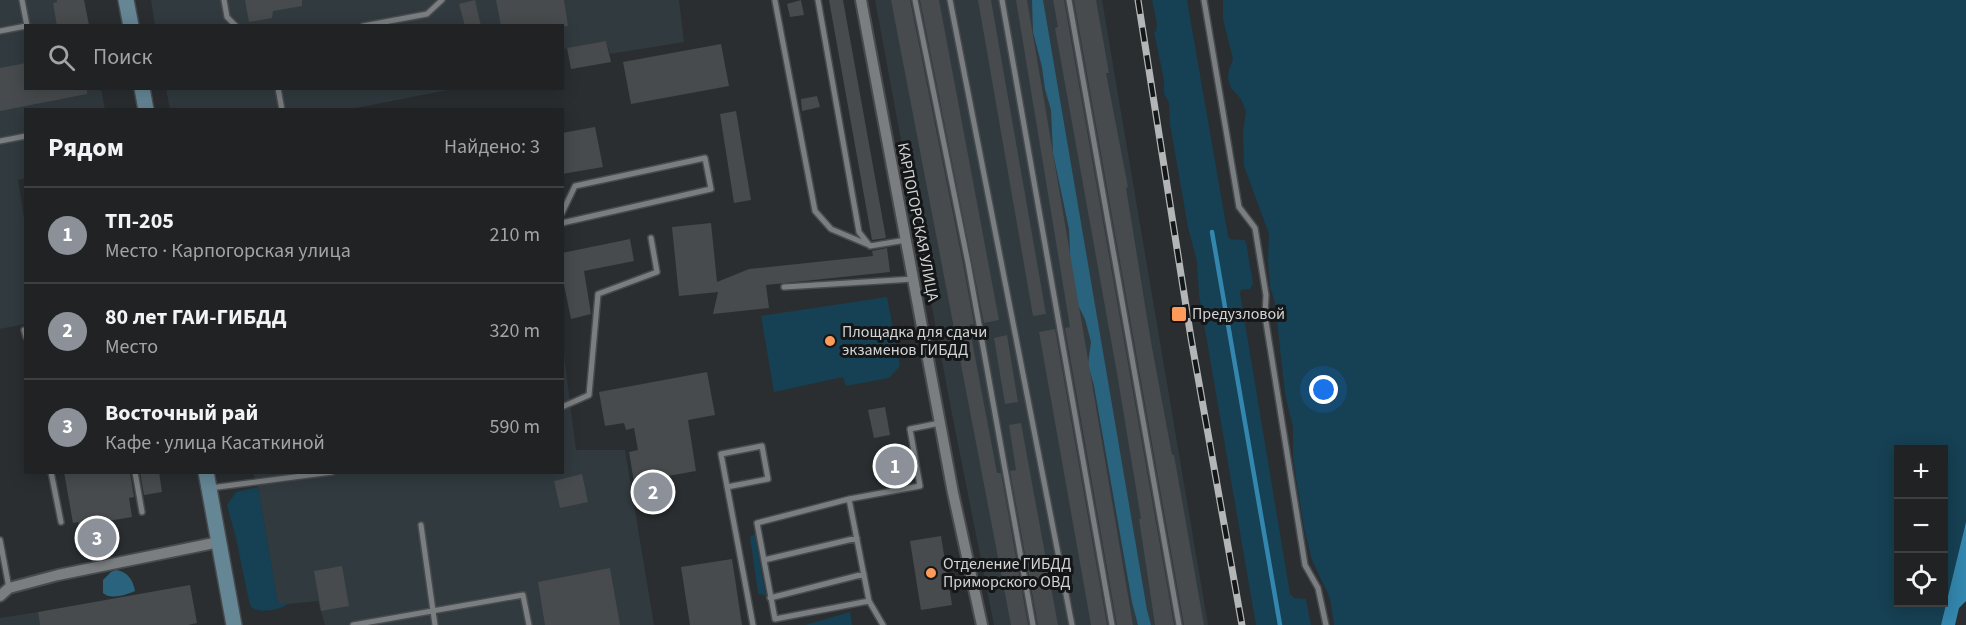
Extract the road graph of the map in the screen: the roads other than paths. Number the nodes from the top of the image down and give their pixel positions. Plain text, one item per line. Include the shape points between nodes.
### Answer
1 (22, 0) edge
2 (126, 0) edge
3 (224, 0) edge
4 (442, 0) edge
5 (818, 0) edge
6 (861, 0) edge
7 (915, 0) edge
8 (950, 0) edge
9 (1002, 0) edge
10 (1069, 0) edge
11 (1204, 0) edge
12 (775, 1) edge
13 (26, 24) edge
14 (131, 24) edge
15 (234, 24) edge
16 (374, 24) edge
17 (24, 26) edge
18 (0, 31) edge
19 (142, 90) edge
20 (278, 90) edge
21 (146, 108) edge
22 (282, 108) edge
23 (24, 136) edge
24 (0, 141) edge
25 (564, 209) edge
26 (564, 223) edge
27 (651, 238) dead end
28 (906, 240) junction
29 (870, 246) junction
30 (913, 279) junction
31 (784, 287) dead end
32 (564, 406) edge
33 (940, 423) junction
34 (51, 474) edge
35 (135, 474) edge
36 (206, 474) edge
37 (317, 474) edge
38 (727, 486) junction
39 (209, 488) junction
40 (849, 499) junction
41 (142, 512) dead end
42 (61, 522) dead end
43 (421, 525) dead end
44 (857, 538) junction
45 (0, 540) edge
46 (219, 542) junction
47 (2, 557) edge
48 (764, 560) junction
49 (864, 574) junction
50 (9, 588) junction
51 (0, 596) edge
52 (770, 598) junction
53 (869, 601) junction
54 (433, 611) junction
55 (234, 625) edge
56 (354, 625) edge
57 (435, 625) edge
58 (529, 625) edge
59 (753, 625) edge
60 (883, 625) edge
61 (982, 625) edge
62 (1034, 625) edge
63 (1072, 625) edge
64 (1112, 625) edge
65 (1179, 625) edge
66 (1326, 625) edge

1 - 13 lane
2 - 14 street
3 - 15 lane via 227,17
4 - 16 lane via 428,14
5 - 29 lane via 859,232
6 - 28 street, КАРПОГОРСКАЯ УЛИЦА
7 - 62 lane
8 - 63 lane
9 - 64 lane
10 - 65 lane
11 - 66 lane via 1239,207 1255,228 1266,295 1265,316 1305,565 1318,588
12 - 29 lane via 815,211 831,229
17 - 18 lane
19 - 21 street
20 - 22 lane
23 - 24 lane
25 - 26 lane via 575,186 705,158 711,189
27 - 32 lane via 657,272 598,294 589,394
28 - 29 lane
28 - 30 street, КАРПОГОРСКАЯ УЛИЦА
30 - 31 lane
30 - 33 street, КАРПОГОРСКАЯ УЛИЦА
33 - 40 lane via 909,429 920,486
33 - 61 street, КАРПОГОРСКАЯ УЛИЦА
34 - 42 lane
35 - 41 lane
36 - 39 street
37 - 39 lane
38 - 38 lane via 722,454 762,446 768,479
38 - 59 lane
39 - 46 street
40 - 44 lane
40 - 48 lane via 757,523
43 - 54 lane
44 - 48 lane
44 - 49 lane
45 - 47 lane
46 - 50 street
46 - 55 street
47 - 50 lane
48 - 52 lane
49 - 52 lane
49 - 53 lane
50 - 51 street
52 - 53 lane via 775,619
53 - 60 lane
54 - 56 lane
54 - 57 lane
54 - 58 lane via 523,594

